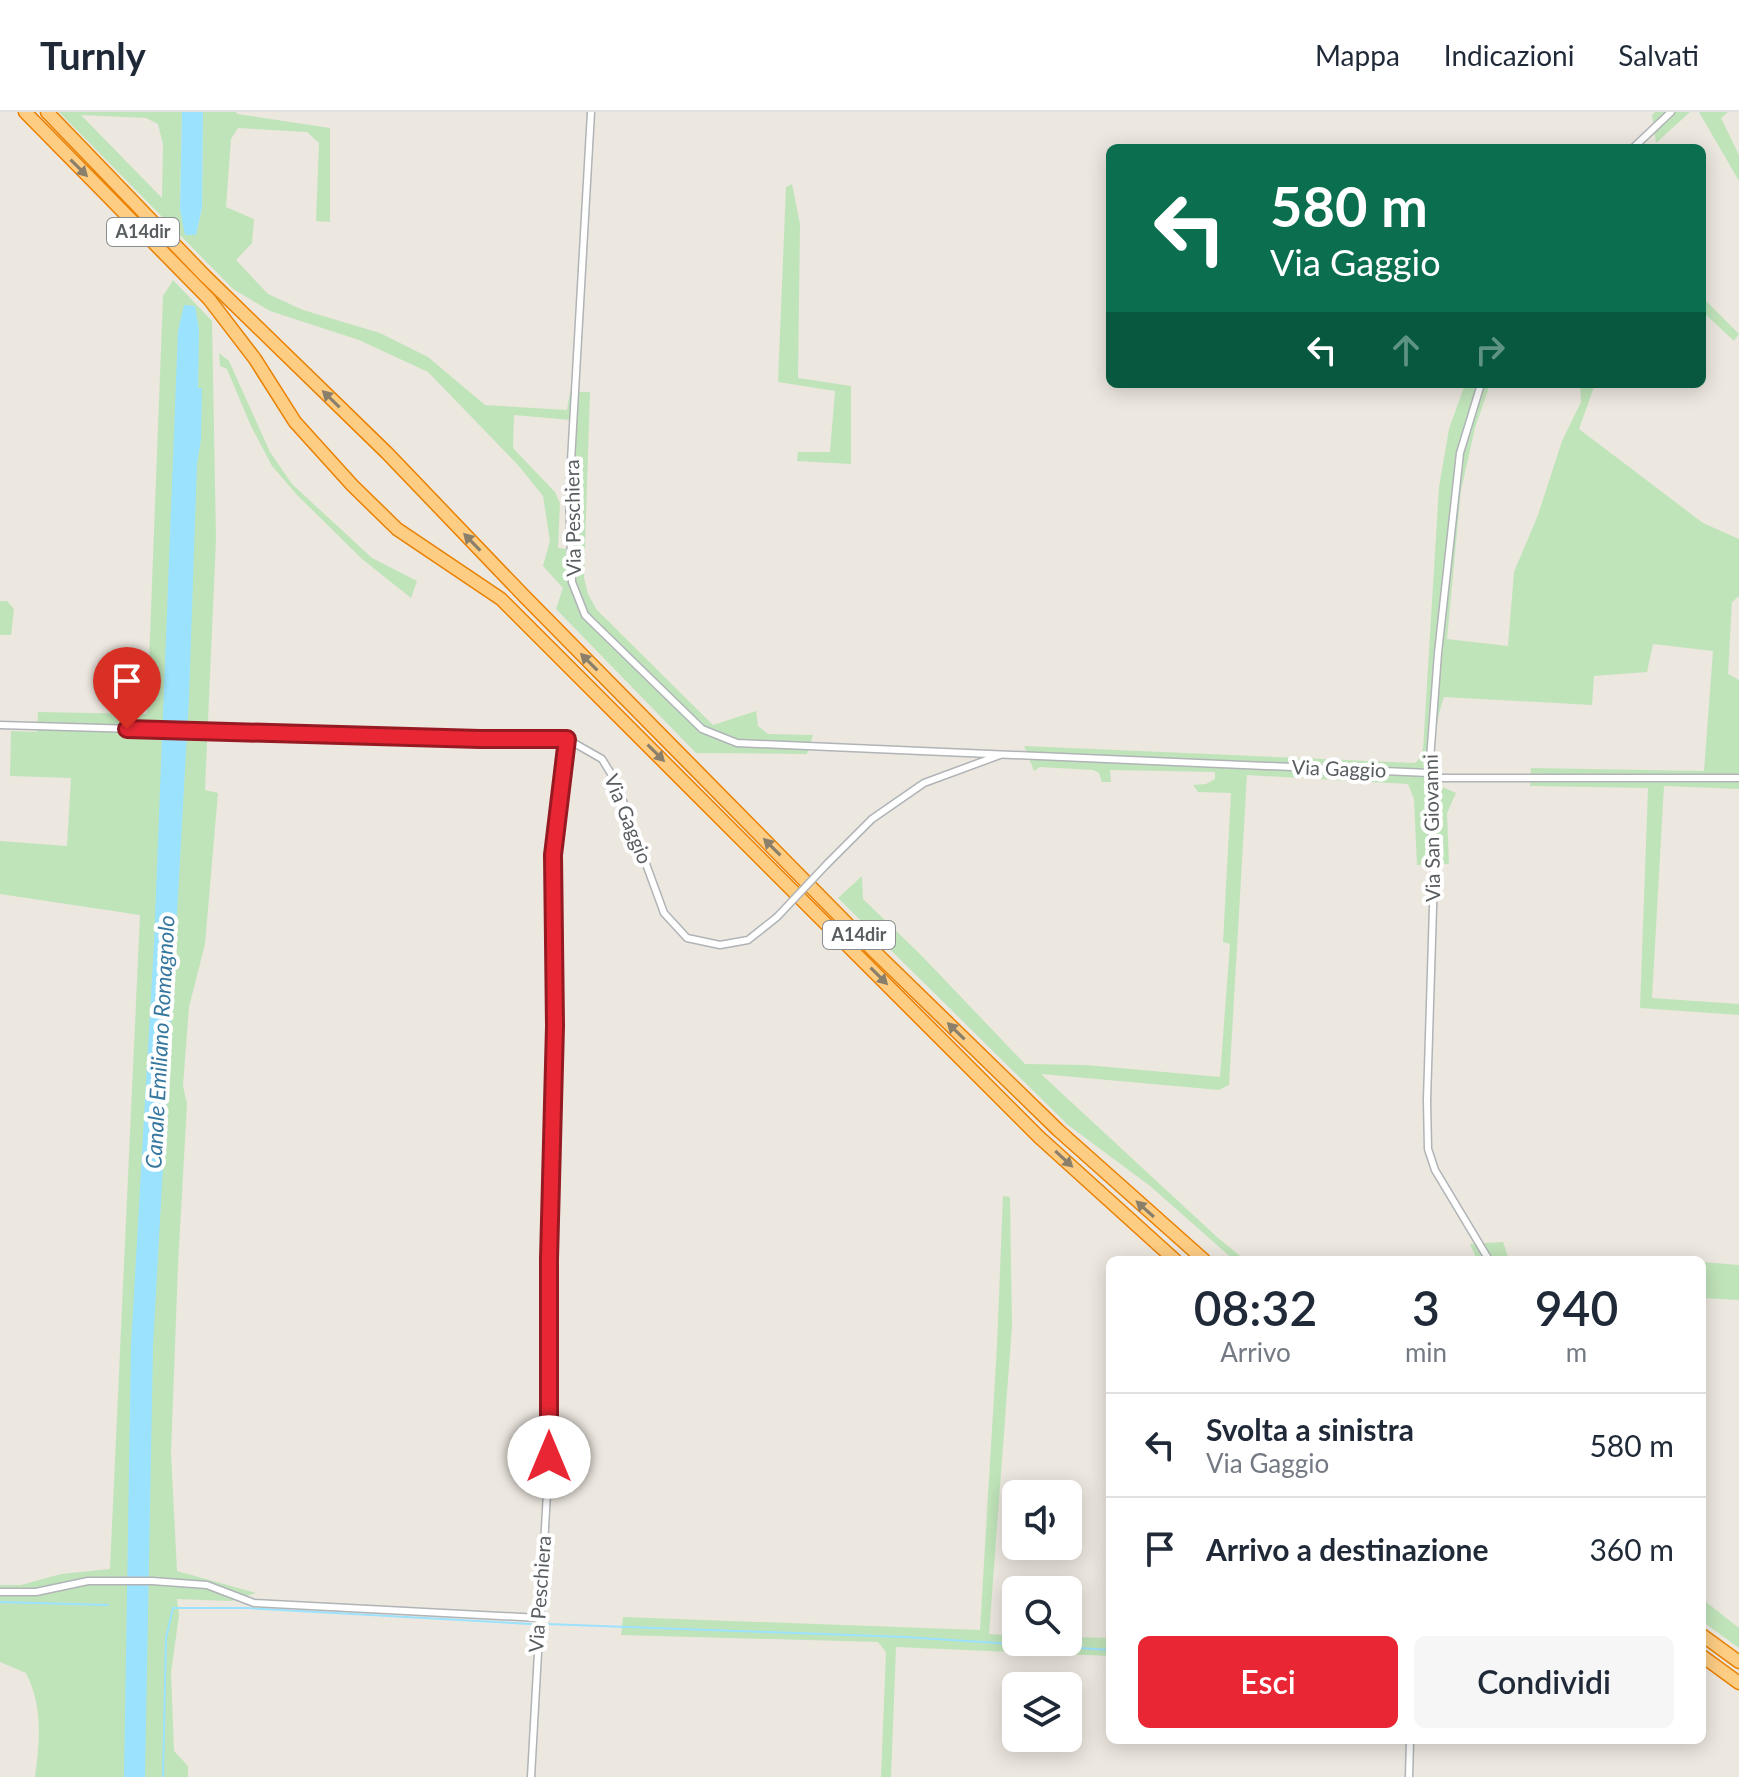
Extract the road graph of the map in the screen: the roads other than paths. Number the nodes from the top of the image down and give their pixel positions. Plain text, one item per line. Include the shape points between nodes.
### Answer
1 (25, 112) edge
2 (47, 112) edge
3 (591, 112) edge
4 (1671, 112) edge
5 (1637, 144) edge
6 (1480, 388) edge
7 (0, 725) edge
8 (567, 739) junction
9 (986, 754) joint
10 (1004, 754) junction
11 (1429, 773) junction
12 (1739, 778) edge
13 (1171, 1256) edge
14 (1200, 1256) edge
15 (1487, 1256) edge
16 (0, 1592) edge
17 (539, 1618) junction
18 (1706, 1638) edge
19 (1706, 1659) edge
20 (1739, 1662) edge
21 (1739, 1683) edge
22 (1410, 1744) edge
23 (531, 1777) edge
24 (1409, 1777) edge

1 -> 13 highway, A14dir via 209,299 295,422 352,485 397,529 501,599 1039,1137
14 -> 2 highway, A14dir via 1058,1130 875,952
3 - 9 street, Via Peschiera via 569,496 572,582 585,615 702,729 737,743
4 - 5 street
6 - 11 street, Via San Giovanni via 1460,453
7 - 8 street, Via Gaggio
8 - 10 street, Via Gaggio, bridge via 602,759 616,782 664,913 687,938 720,945 748,940 777,917 872,819 924,783
8 - 17 street, Via Peschiera via 553,855 549,1457
9 - 10 street, Via Gaggio
10 - 11 street, Via Gaggio
11 - 12 street, Via Gaggio via 1440,778
11 - 15 street, Via San Giovanni via 1434,875 1428,1149 1448,1194
16 - 17 street via 36,1592 88,1581 152,1581 207,1585 254,1603
17 - 23 street, Via Peschiera
18 - 20 highway
19 - 21 highway
22 - 24 street

